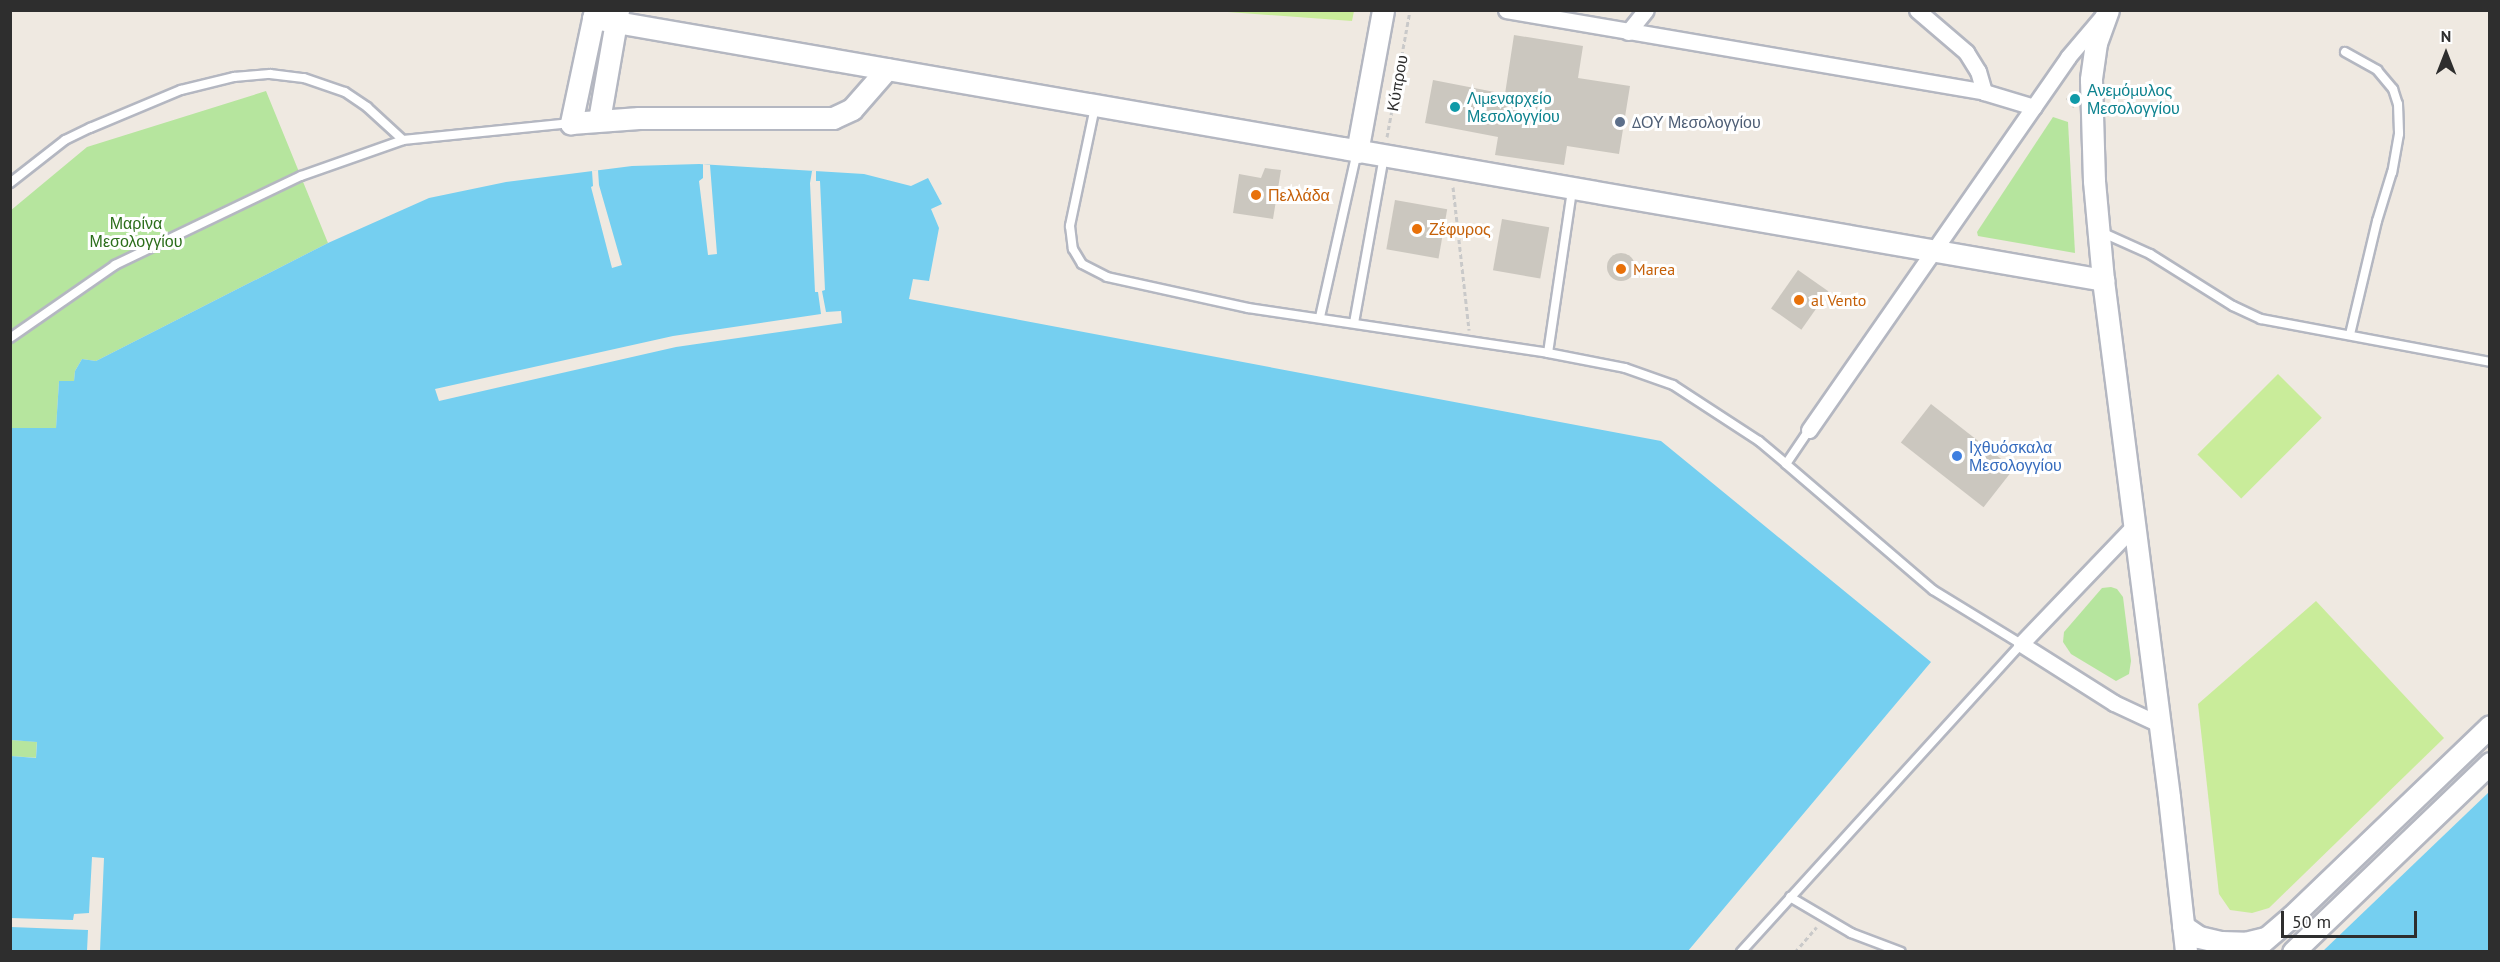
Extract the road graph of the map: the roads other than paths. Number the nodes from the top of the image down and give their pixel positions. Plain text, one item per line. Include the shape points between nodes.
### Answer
1 (1383, 10) edge
2 (1506, 10) edge
3 (1646, 10) edge
4 (1917, 10) edge
5 (2108, 10) edge
6 (594, 14) edge
7 (617, 16) edge
8 (1628, 32) junction
9 (2345, 52) dead end
10 (888, 69) junction
11 (1984, 92) junction
12 (1095, 106) junction
13 (2034, 107) junction
14 (599, 120) junction
15 (572, 123) junction
16 (403, 140) junction
17 (1357, 152) junction
18 (1384, 156) junction
19 (10, 183) edge
20 (1572, 189) junction
21 (2099, 232) junction
22 (1934, 252) junction
23 (2103, 280) junction
24 (1320, 317) junction
25 (1354, 323) junction
26 (2350, 334) junction
27 (10, 338) edge
28 (1548, 353) junction
29 (2490, 362) edge
30 (1809, 430) joint
31 (1786, 464) junction
32 (2134, 525) junction
33 (2021, 644) junction
34 (2161, 725) junction
35 (2490, 726) edge
36 (2490, 763) edge
37 (1790, 897) junction
38 (2183, 926) junction
39 (2258, 945) edge
40 (1741, 951) edge
41 (1901, 951) edge
42 (2186, 951) edge
43 (2293, 951) edge

1 - 17 main road, Κύπρου
2 - 8 street
3 - 8 street
4 - 11 street via 1966,52 1978,71
5 - 13 street via 2068,57
5 - 21 main road via 2096,43 2091,80
6 - 7 main road
6 - 15 main road
7 - 10 main road
7 - 14 main road
8 - 11 street
9 - 26 lane via 2377,70 2393,89 2399,134
10 - 12 main road
10 - 14 main road via 852,109 834,118
11 - 13 street
12 - 17 main road
12 - 24 lane via 1070,226 1073,249 1082,264 1107,277 1155,289 1248,308
13 - 22 street
14 - 15 main road
15 - 16 lane
16 - 19 lane via 345,92 304,78 270,74 234,77 181,90 90,128 65,141
16 - 27 lane via 300,176 115,265
17 - 18 main road
17 - 24 lane
18 - 20 main road
18 - 25 lane
20 - 22 main road
20 - 28 lane
21 - 23 main road
21 - 26 lane via 2150,254 2261,319
22 - 23 main road
22 - 30 street
23 - 32 main road
24 - 25 lane
25 - 28 lane
26 - 29 lane
28 - 31 lane via 1625,368 1673,385 1760,441
30 - 31 lane
31 - 33 lane via 1933,590
32 - 33 street
32 - 34 main road
33 - 34 street via 2114,703
33 - 37 lane
34 - 38 main road
35 - 39 main road
36 - 43 main road
37 - 40 lane
37 - 41 lane via 1824,919
38 - 39 main road via 2199,937
38 - 42 main road

